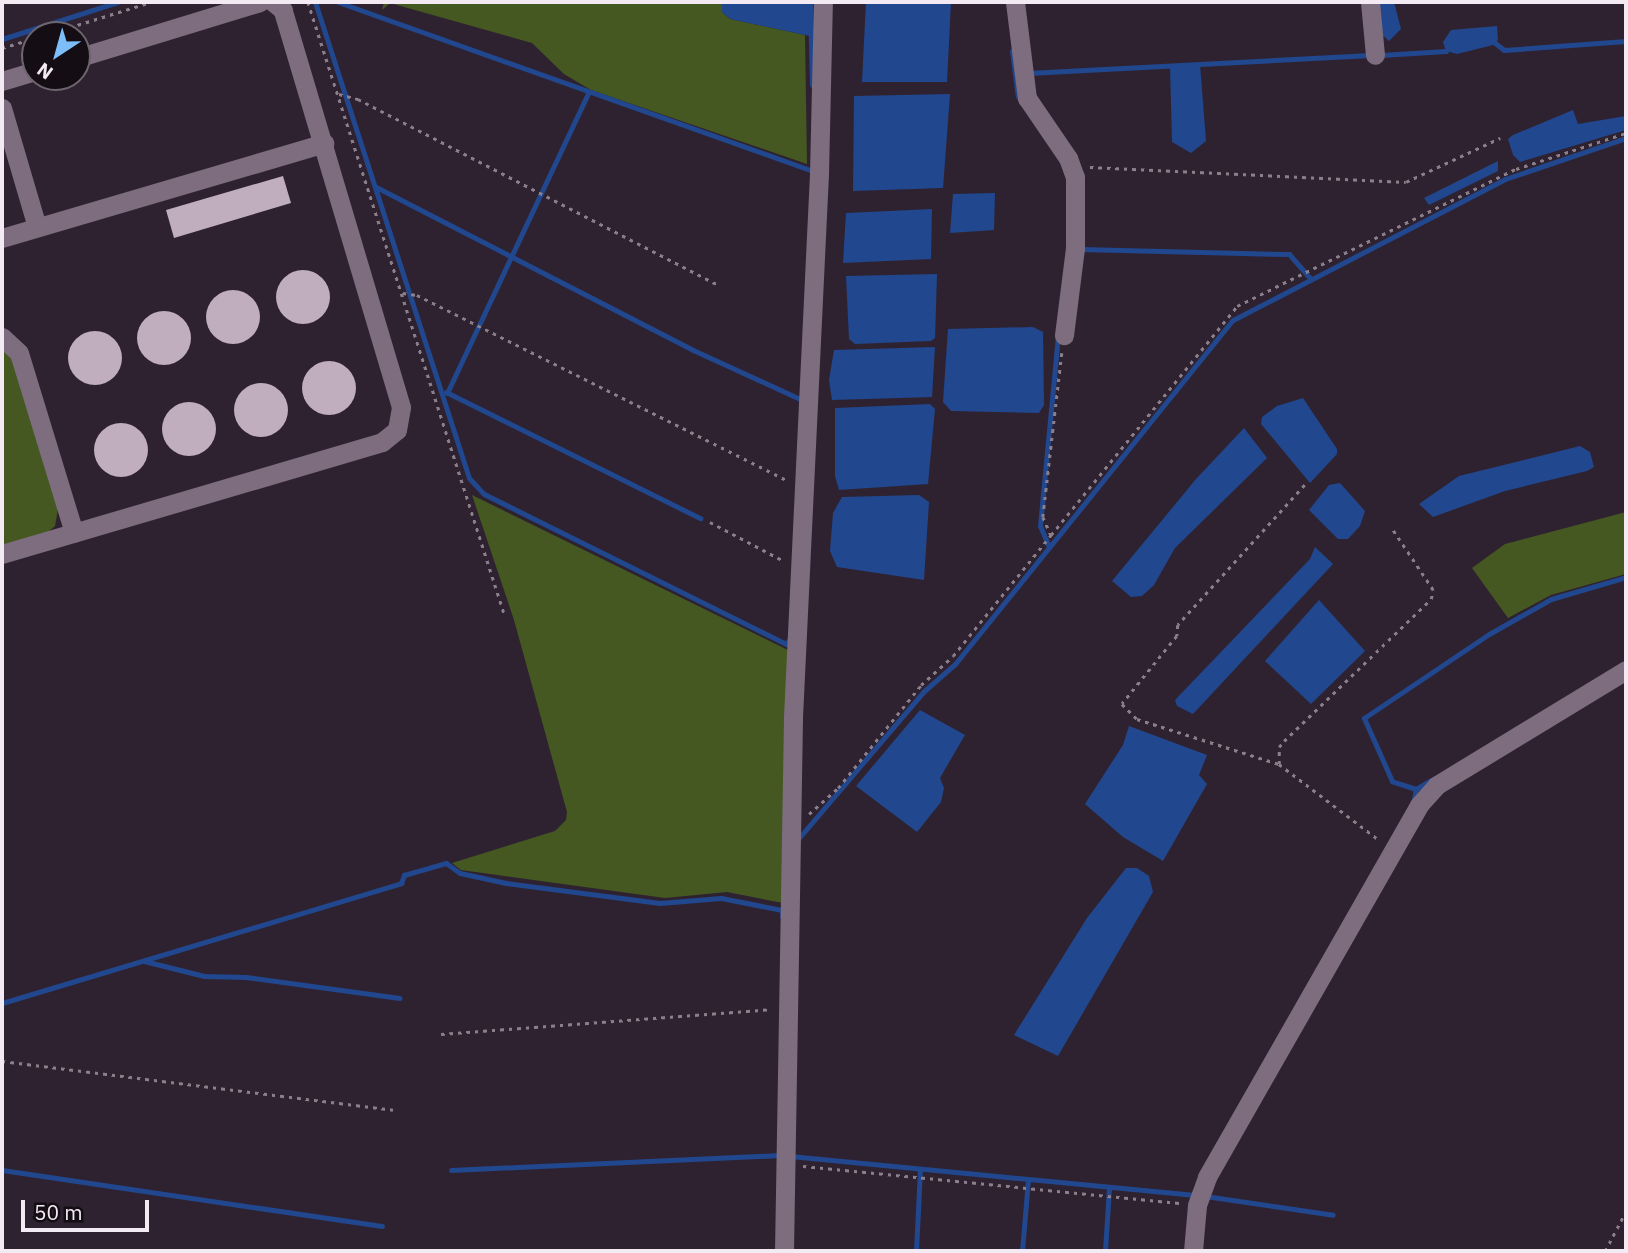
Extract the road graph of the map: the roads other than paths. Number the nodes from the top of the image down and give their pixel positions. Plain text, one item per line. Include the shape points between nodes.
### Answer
1 (260, 2) edge
2 (273, 2) edge
3 (822, 2) edge
4 (1015, 2) edge
5 (1370, 2) edge
6 (91, 54) edge
7 (1375, 55) dead end
8 (21, 75) edge
9 (2, 81) edge
10 (2, 108) edge
11 (324, 143) junction
12 (8, 155) edge
13 (37, 227) junction
14 (2, 237) edge
15 (1064, 335) road end
16 (2, 337) edge
17 (74, 533) junction
18 (2, 554) edge
19 (1626, 670) edge
20 (783, 1251) edge
21 (1193, 1251) edge

1 - 6 street
2 - 11 street via 283,10
3 - 20 street via 819,174 799,569
4 - 15 street via 1027,98 1073,167 1077,215
5 - 7 street
8 - 9 street
10 - 12 street
11 - 13 street
11 - 17 street via 401,407 397,430 382,442
12 - 13 street
13 - 14 street
16 - 17 street via 19,353
17 - 18 street
19 - 21 street via 1437,785 1419,804 1207,1177 1197,1205

